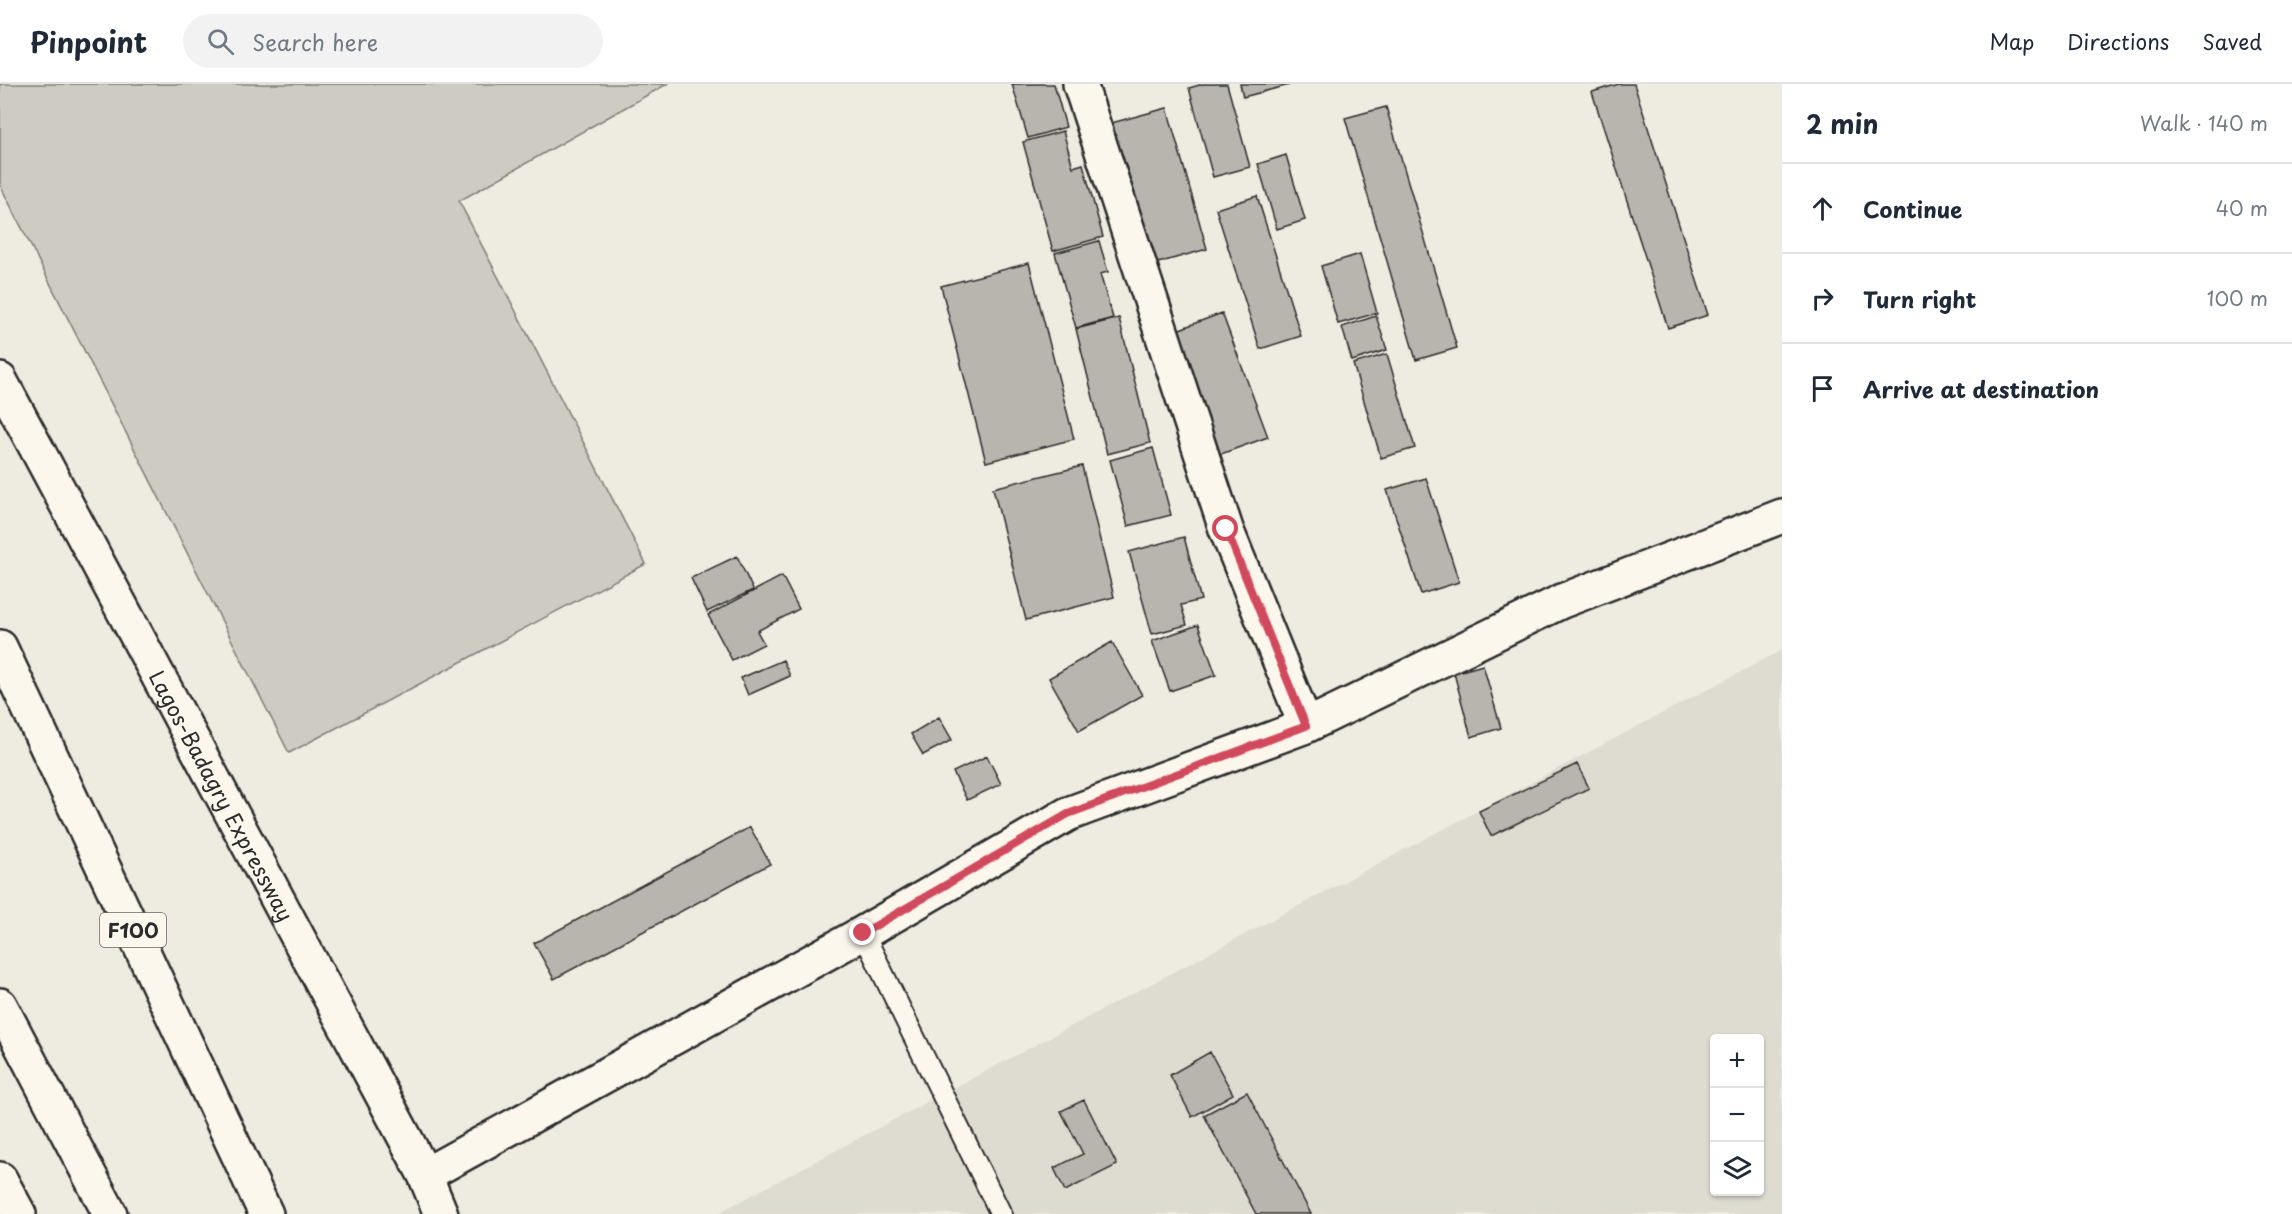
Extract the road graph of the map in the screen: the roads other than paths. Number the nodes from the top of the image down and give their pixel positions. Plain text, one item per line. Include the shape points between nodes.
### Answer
1 (1080, 84) edge
2 (0, 380) edge
3 (1782, 516) edge
4 (0, 647) edge
5 (1306, 726) junction
6 (863, 933) junction
7 (0, 1005) edge
8 (425, 1175) junction
9 (0, 1179) edge
10 (19, 1214) edge
11 (110, 1214) edge
12 (266, 1214) edge
13 (441, 1214) edge
14 (1001, 1214) edge

1 - 5 main road via 1226,529
2 - 8 main road, Lagos-Badagry Expressway
3 - 5 main road via 1562,600
4 - 12 main road, F100
5 - 6 main road via 1068,814
6 - 8 main road
6 - 14 lane
7 - 11 main road
8 - 13 main road, Lagos-Badagry Expressway
9 - 10 main road

